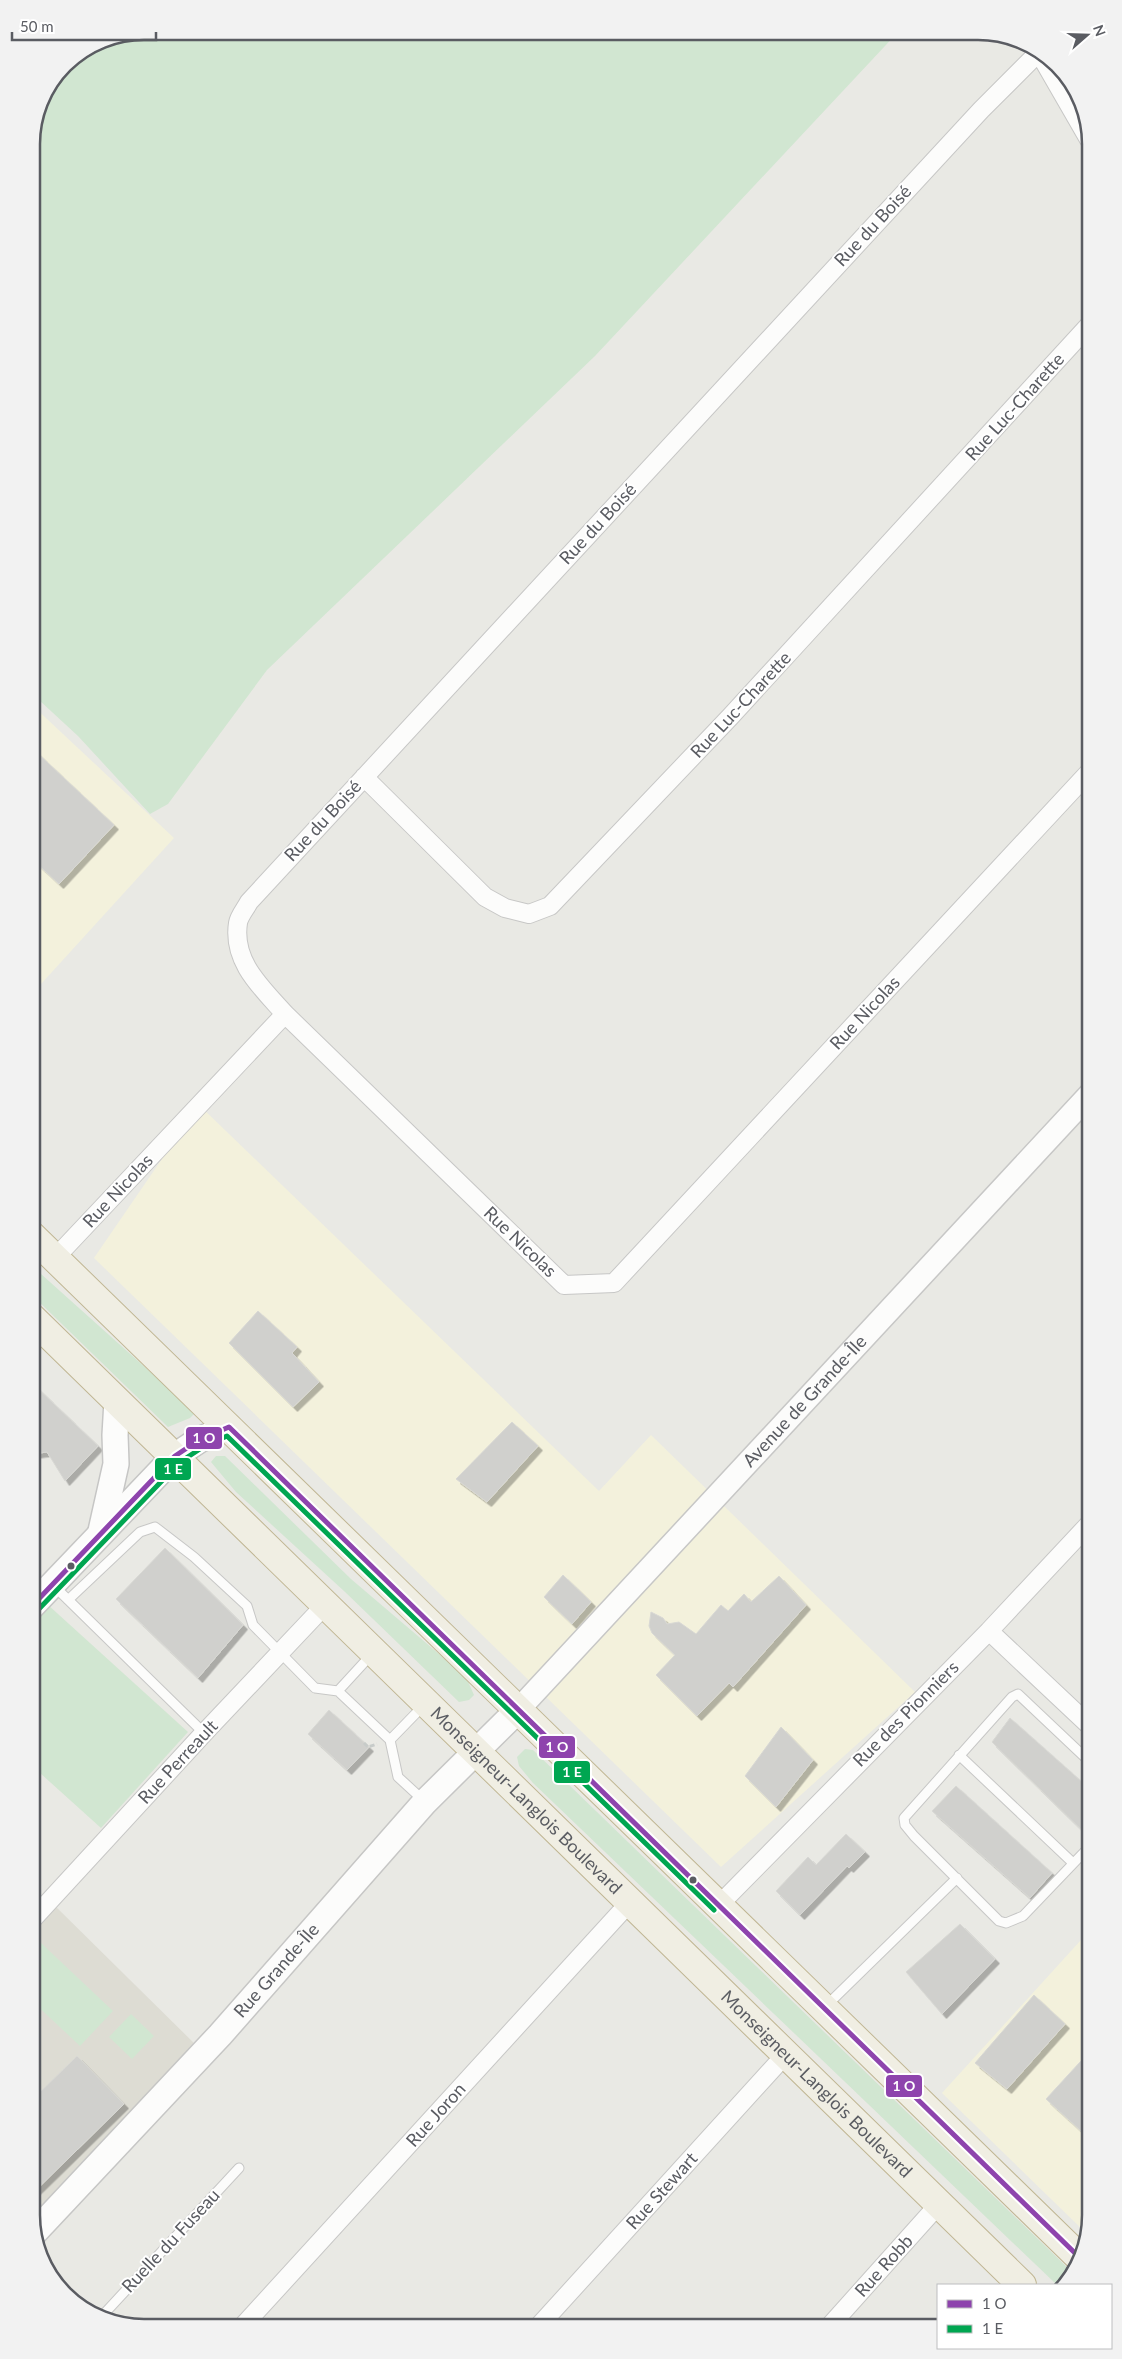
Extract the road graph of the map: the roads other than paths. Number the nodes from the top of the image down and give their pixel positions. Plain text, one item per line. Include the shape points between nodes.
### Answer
1 (1034, 57) edge
2 (1049, 69) edge
3 (1080, 123) edge
4 (1082, 332) edge
5 (364, 777) junction
6 (1082, 780) edge
7 (285, 1014) junction
8 (1082, 1103) edge
9 (40, 1244) edge
10 (55, 1258) junction
11 (40, 1326) edge
12 (117, 1401) junction
13 (229, 1427) junction
14 (175, 1456) junction
15 (101, 1532) junction
16 (1082, 1532) edge
17 (60, 1592) junction
18 (40, 1602) edge
19 (326, 1604) junction
20 (989, 1631) junction
21 (374, 1651) junction
22 (280, 1654) junction
23 (338, 1691) junction
24 (426, 1703) junction
25 (519, 1709) junction
26 (1082, 1719) edge
27 (204, 1732) junction
28 (390, 1740) junction
29 (475, 1750) junction
30 (1082, 1754) edge
31 (960, 1756) junction
32 (425, 1802) junction
33 (1082, 1854) edge
34 (1073, 1864) junction
35 (957, 1878) junction
36 (630, 1902) junction
37 (719, 1905) junction
38 (40, 1911) edge
39 (824, 2007) junction
40 (786, 2054) junction
41 (239, 2168) dead end
42 (939, 2204) junction
43 (41, 2226) edge
44 (1074, 2252) edge
45 (1021, 2284) edge
46 (107, 2312) edge
47 (249, 2319) edge
48 (544, 2319) edge
49 (836, 2319) edge

1 - 5 street, Rue du Boisé via 980,110
2 - 3 street
4 - 5 street, Rue Luc-Charette via 730,717 550,906 529,914 505,908 485,897
5 - 7 street, Rue du Boisé via 249,902 238,922 238,946 247,970
6 - 7 street, Rue Nicolas via 614,1283 564,1285
7 - 10 street, Rue Nicolas
8 - 25 street, Avenue de Grande-Île
9 - 10 highway
10 - 13 highway
11 - 12 highway, Monseigneur-Langlois Boulevard
12 - 14 highway, Monseigneur-Langlois Boulevard
12 - 15 main road via 116,1464
13 - 14 main road
13 - 25 highway
14 - 15 main road
14 - 19 highway, Monseigneur-Langlois Boulevard
15 - 17 main road
16 - 20 street, Rue des Pionniers
17 - 18 main road
17 - 22 lane via 140,1532 156,1527 247,1606 253,1625
17 - 27 lane
19 - 21 highway, Monseigneur-Langlois Boulevard
19 - 22 street, Rue Perreault
20 - 26 street
20 - 37 street, Rue des Pionniers
21 - 23 lane
21 - 24 highway, Monseigneur-Langlois Boulevard
22 - 23 lane via 315,1688
22 - 27 street, Rue Perreault
23 - 28 lane
24 - 28 lane
24 - 29 highway, Monseigneur-Langlois Boulevard
25 - 29 main road, Rue Grande-Île
25 - 37 highway
27 - 38 street, Rue Perreault
28 - 32 lane via 398,1777
29 - 32 main road, Rue Grande-Île
29 - 36 highway, Monseigneur-Langlois Boulevard
30 - 31 lane via 1018,1694
31 - 34 lane
31 - 35 lane via 904,1818 905,1825
32 - 43 main road, Rue Grande-Île via 220,2035
33 - 34 lane
34 - 35 lane via 1023,1916 1006,1923 999,1922
35 - 39 lane
36 - 40 highway, Monseigneur-Langlois Boulevard
36 - 47 street, Rue Joron
37 - 39 highway
39 - 44 highway
40 - 42 highway, Monseigneur-Langlois Boulevard
40 - 48 street, Rue Stewart
41 - 46 lane, Ruelle du Fuseau
42 - 45 highway, Monseigneur-Langlois Boulevard
42 - 49 street, Rue Robb

